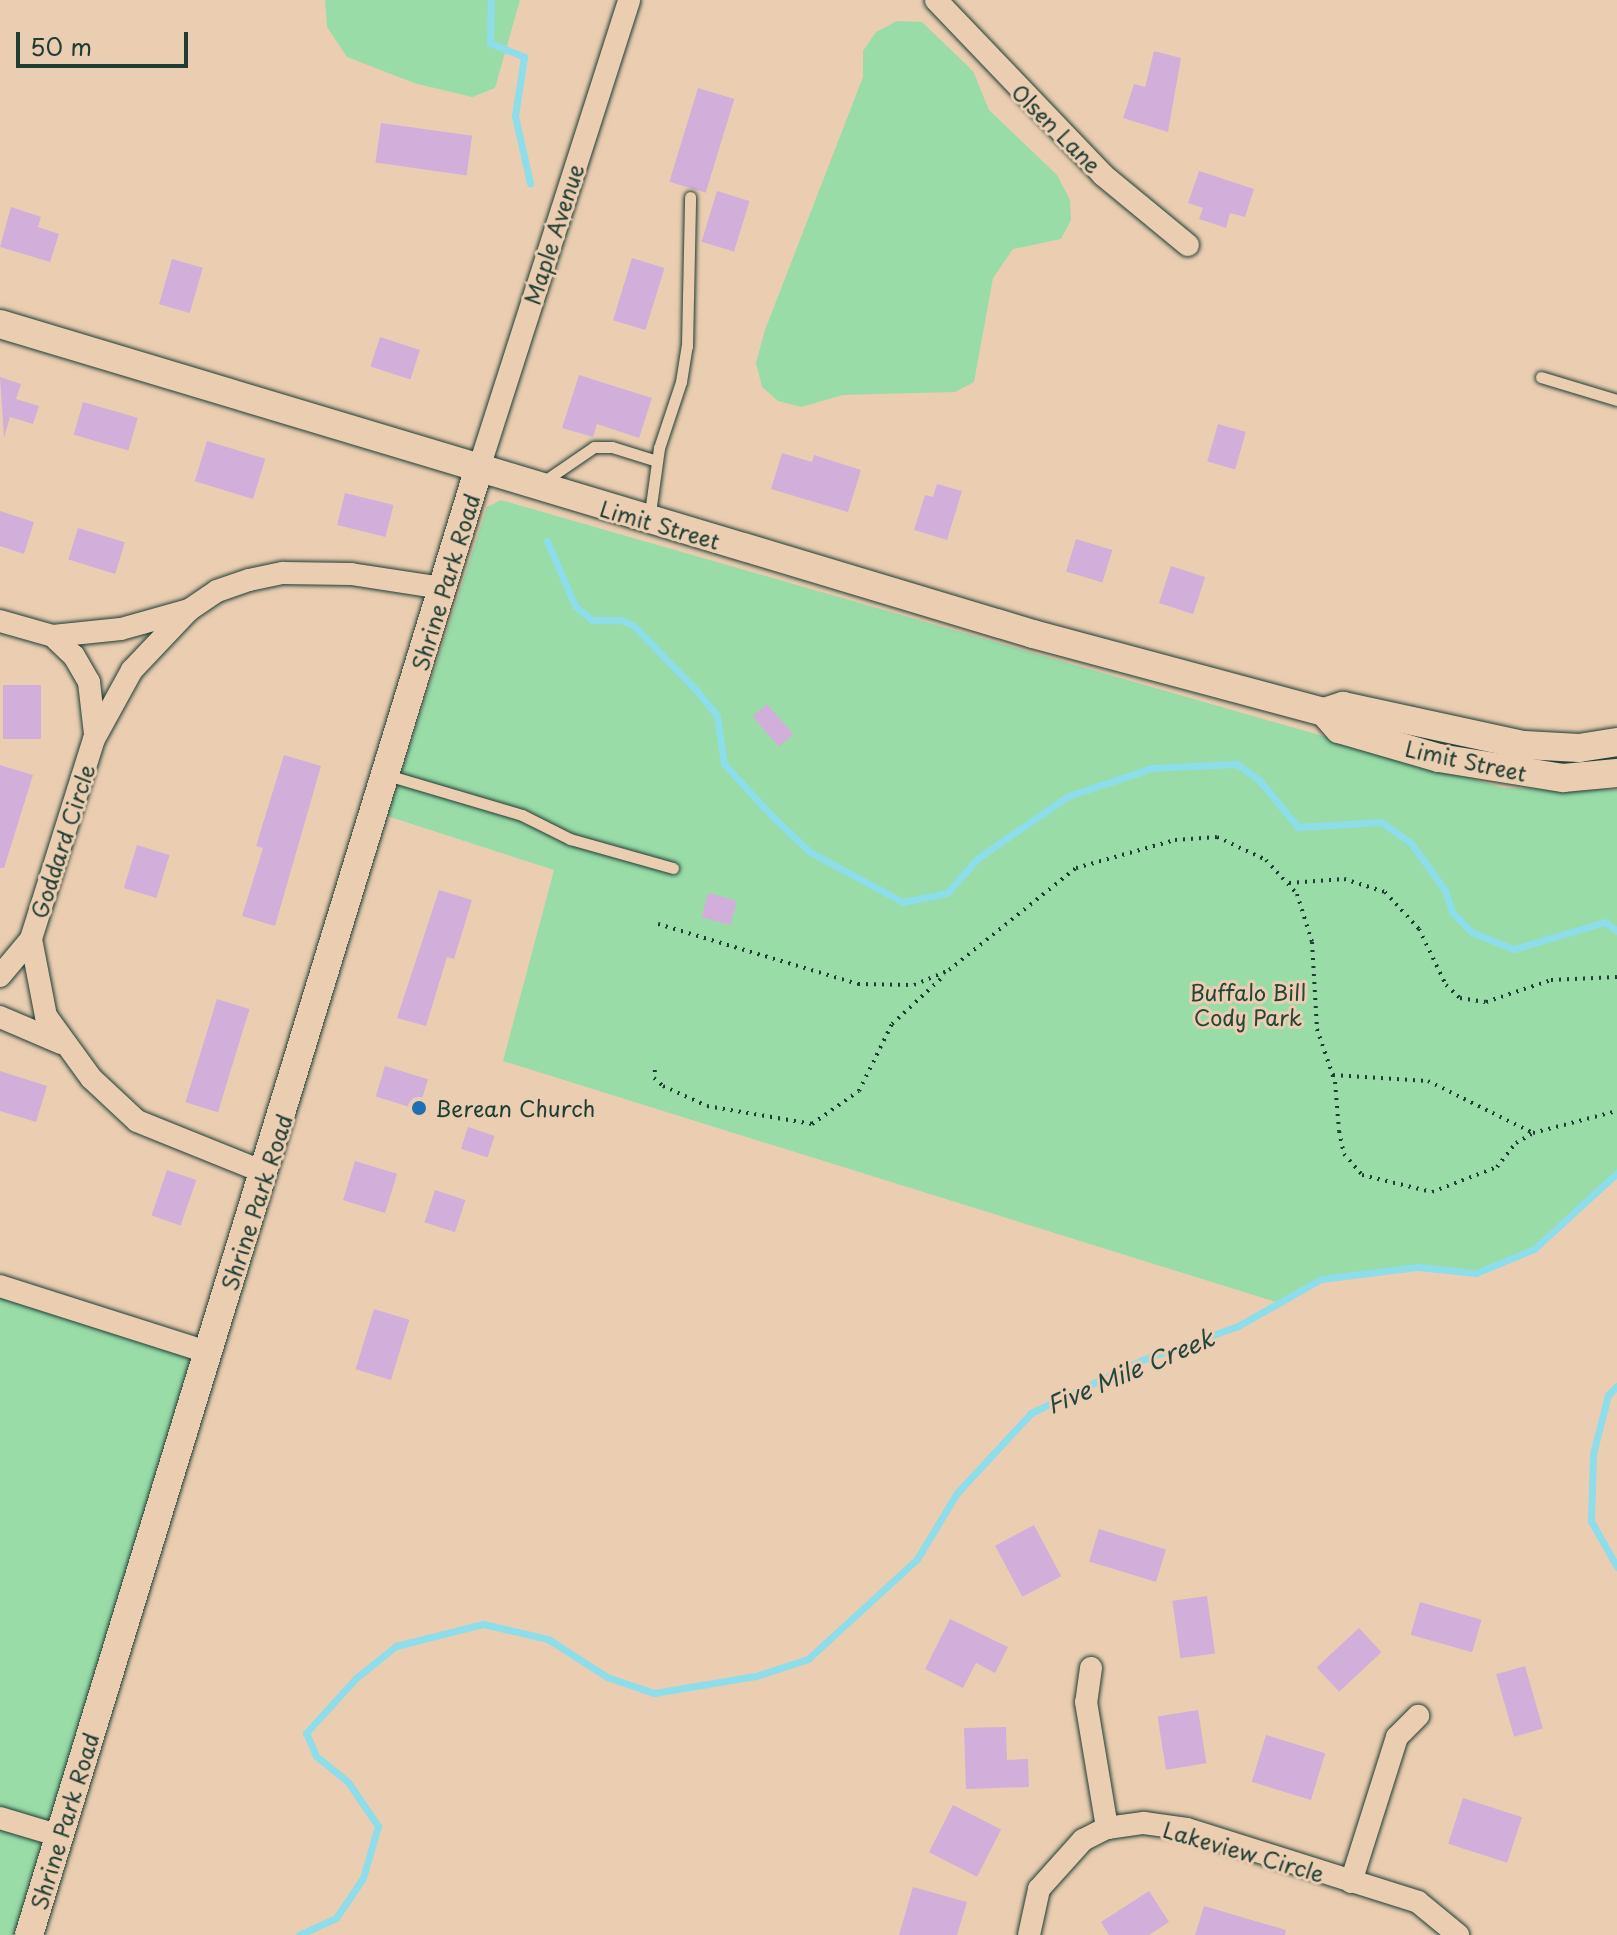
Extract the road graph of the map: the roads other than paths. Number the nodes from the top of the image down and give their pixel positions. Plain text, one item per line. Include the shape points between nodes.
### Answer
1 (629, 0) edge
2 (936, 0) edge
3 (690, 197) dead end
4 (1188, 245) dead end
5 (0, 324) edge
6 (1541, 377) dead end
7 (1617, 400) edge
8 (657, 461) junction
9 (479, 468) junction
10 (537, 487) junction
11 (649, 520) junction
12 (443, 588) junction
13 (189, 610) junction
14 (0, 621) edge
15 (53, 636) junction
16 (1324, 712) junction
17 (94, 739) junction
18 (1617, 742) edge
19 (1617, 773) edge
20 (387, 775) junction
21 (673, 868) dead end
22 (31, 939) junction
23 (0, 976) edge
24 (0, 1017) edge
25 (61, 1043) junction
26 (266, 1173) junction
27 (0, 1286) edge
28 (207, 1352) junction
29 (1091, 1668) dead end
30 (1418, 1716) dead end
31 (0, 1818) edge
32 (1107, 1828) junction
33 (60, 1836) junction
34 (1351, 1882) junction
35 (29, 1935) edge
36 (1029, 1935) edge
37 (1458, 1935) edge

1 - 9 street, Maple Avenue
2 - 4 street, Olsen Lane via 1103,175
3 - 8 lane via 687,346
5 - 9 street, Limit Street
6 - 7 lane
8 - 10 lane via 594,447
8 - 11 lane
9 - 10 street, Limit Street
9 - 12 street, Shrine Park Road
10 - 11 street, Limit Street
11 - 16 street, Limit Street via 1033,634
12 - 13 street, Goddard Circle via 351,574 283,573 217,591
12 - 20 street, Shrine Park Road
13 - 15 street, Goddard Circle via 121,629
13 - 17 street, Goddard Circle via 132,670
14 - 15 street
15 - 17 street via 74,656 89,682
16 - 18 street, Limit Street via 1343,706 1524,745 1579,748
16 - 19 street, Limit Street via 1339,729 1439,758 1563,778
17 - 22 street, Goddard Circle
20 - 21 lane via 522,815 570,839
20 - 26 street, Shrine Park Road
22 - 23 street
22 - 25 street, Goddard Circle via 46,1016
24 - 25 street
25 - 26 street, Goddard Circle via 137,1121
26 - 28 street, Shrine Park Road
27 - 28 street
28 - 33 street, Shrine Park Road
29 - 32 street via 1086,1702
30 - 34 street via 1397,1737
31 - 33 street
32 - 34 street, Lakeview Circle via 1144,1823 1187,1829
32 - 36 street, Lakeview Circle via 1083,1840 1039,1889
33 - 35 street, Shrine Park Road
34 - 37 street, Lakeview Circle via 1418,1902

